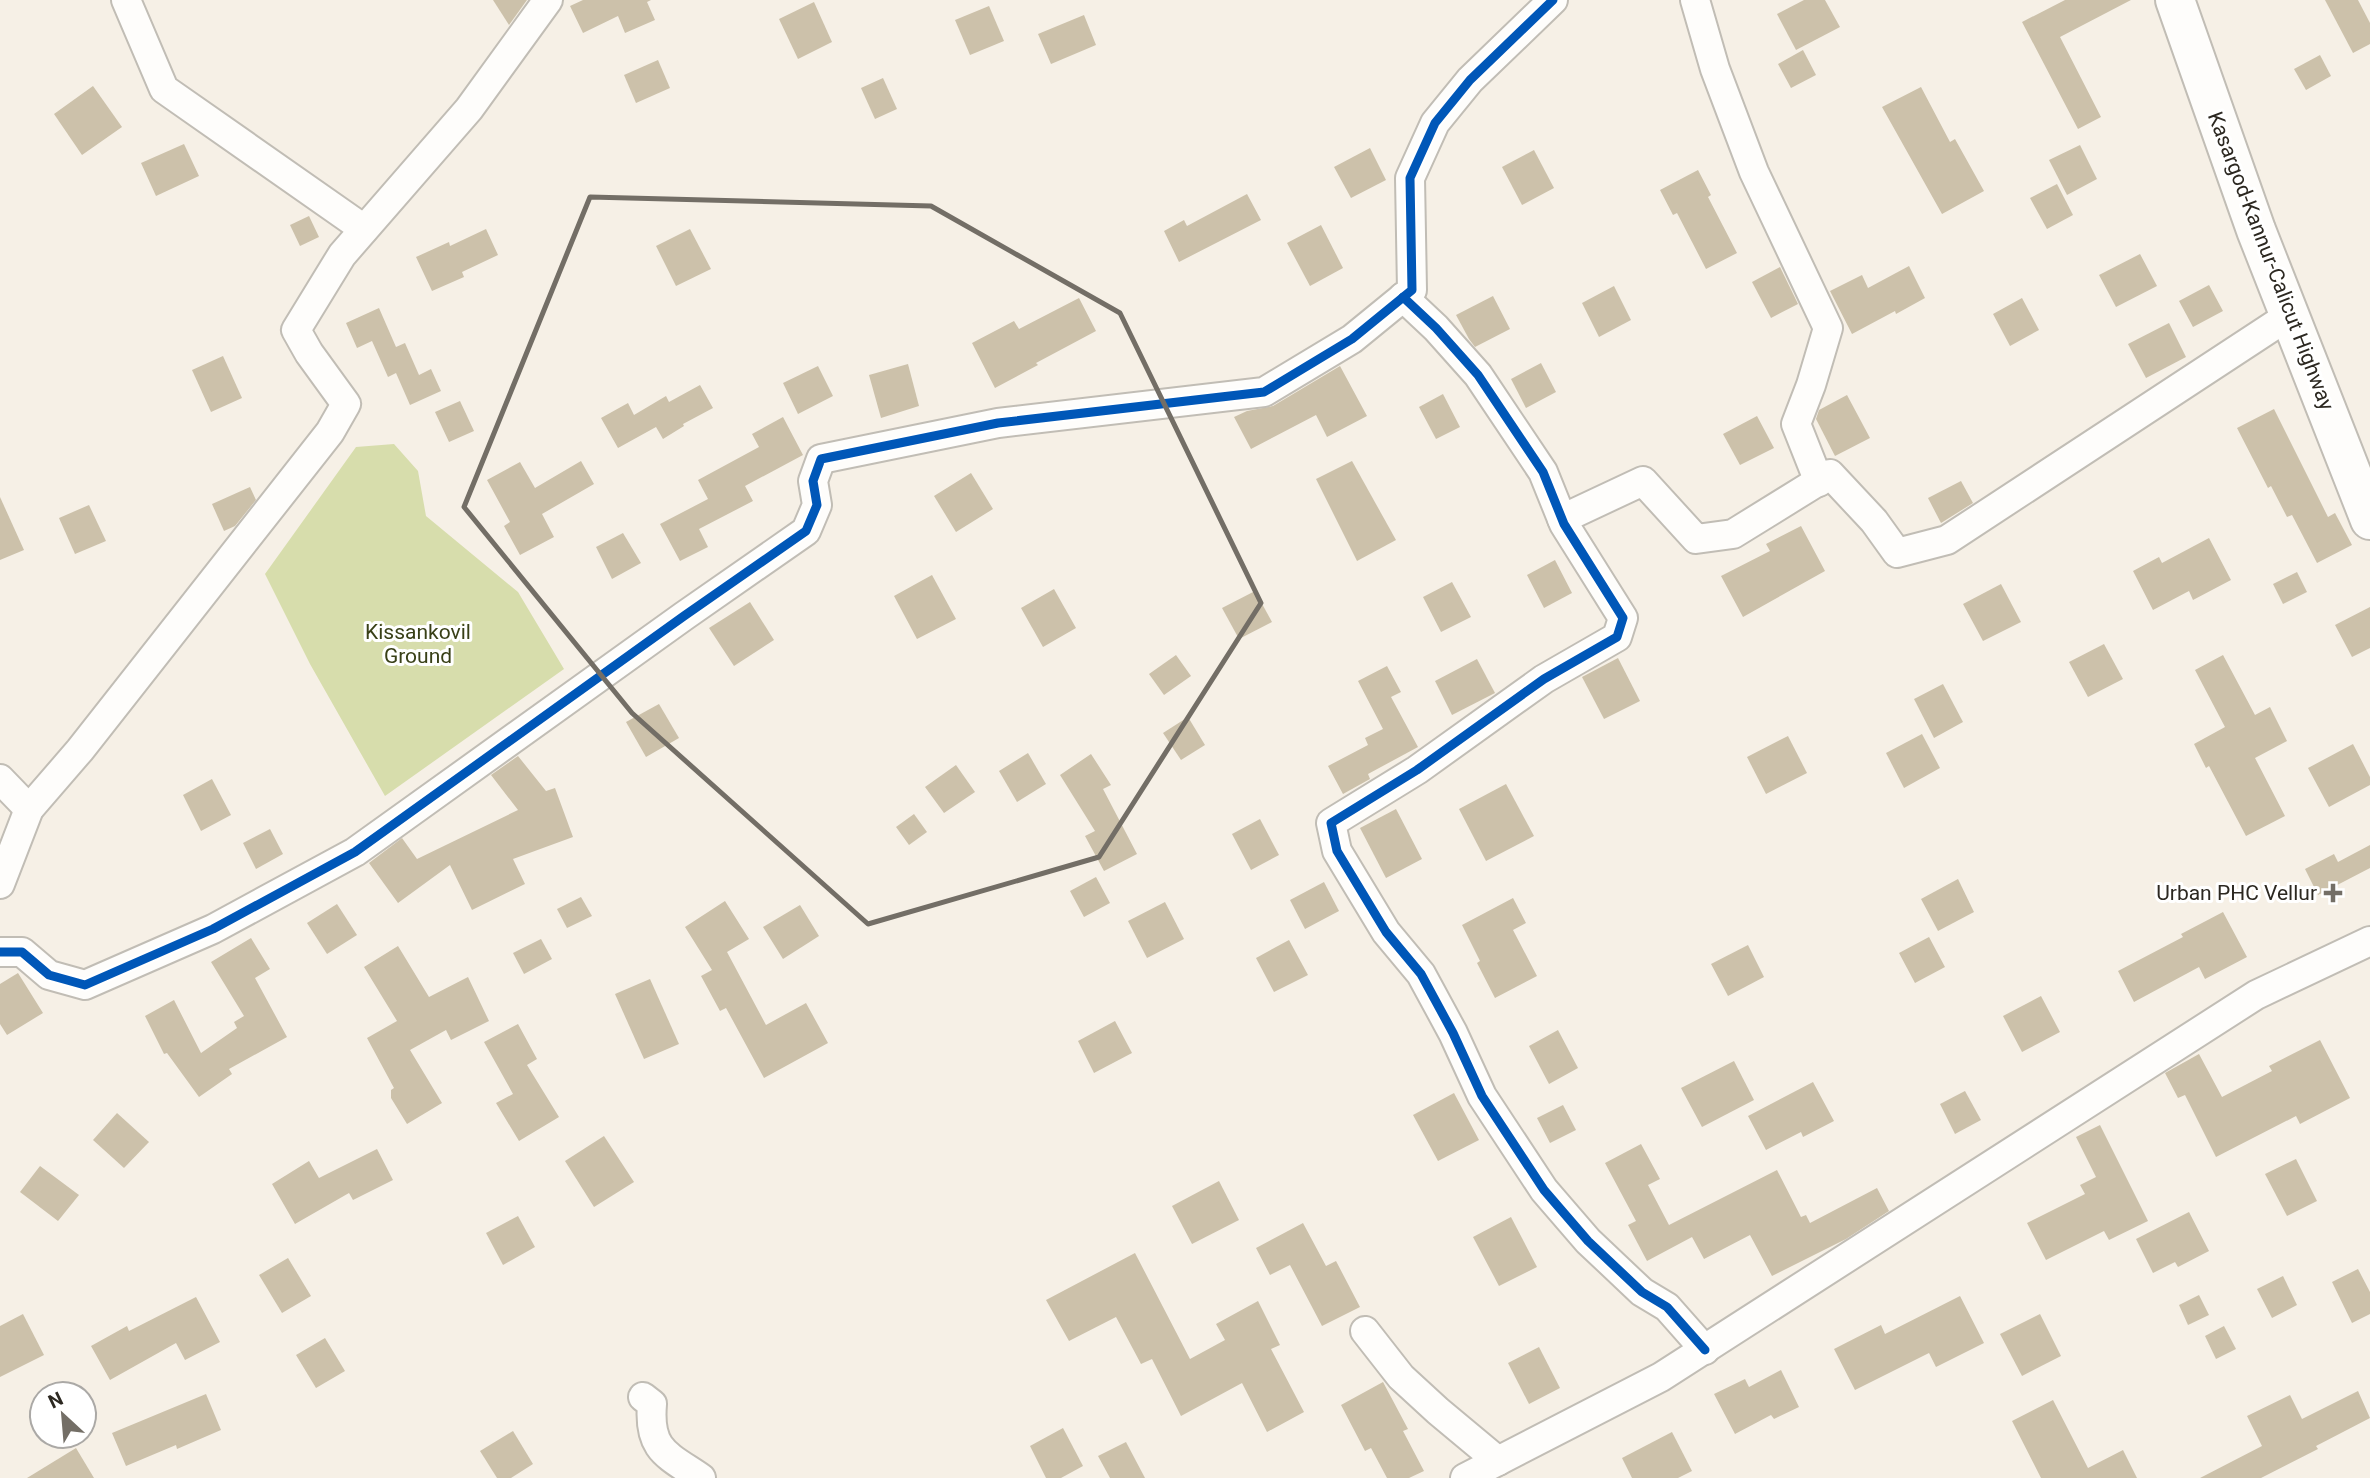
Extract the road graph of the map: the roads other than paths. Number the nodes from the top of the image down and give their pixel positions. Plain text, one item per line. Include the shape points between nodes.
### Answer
1 (126, 0) edge
2 (548, 0) edge
3 (1553, 0) edge
4 (1695, 0) edge
5 (2175, 0) edge
6 (364, 229) junction
7 (1403, 298) junction
8 (2290, 315) junction
9 (1819, 482) junction
10 (1562, 519) junction
11 (2370, 520) edge
12 (0, 779) edge
13 (29, 809) junction
14 (0, 884) edge
15 (2370, 942) edge
16 (0, 952) edge
17 (1365, 1331) dead end
18 (1704, 1350) junction
19 (643, 1397) dead end
20 (1498, 1461) junction
21 (701, 1478) edge
22 (1465, 1478) edge

1 - 6 street via 164,89
2 - 6 street via 468,109
3 - 7 street via 1470,80 1435,124 1410,177 1412,290
4 - 9 street via 1754,172 1828,328 1796,424
5 - 8 highway, Kasargod-Kannur-Calicut Highway
6 - 13 street via 342,255 296,330 346,404 330,432
7 - 10 street via 1478,374 1543,472
7 - 16 street via 1352,339 1264,392 998,424 821,459 813,481 817,505 806,531 355,852 213,929 85,985 48,975 22,952
8 - 9 street via 1947,540 1897,553 1830,474
8 - 11 highway, Kasargod-Kannur-Calicut Highway
9 - 10 street via 1733,534 1696,539 1643,481
10 - 18 street via 1623,618 1616,637 1544,679 1331,822 1337,851 1386,932 1421,974 1482,1096 1544,1190 1588,1241 1642,1292 1667,1307
12 - 13 street
13 - 14 street
15 - 18 street via 2256,995
17 - 20 street via 1401,1377
18 - 20 street
19 - 21 street via 652,1405 652,1436 659,1448
20 - 22 street

